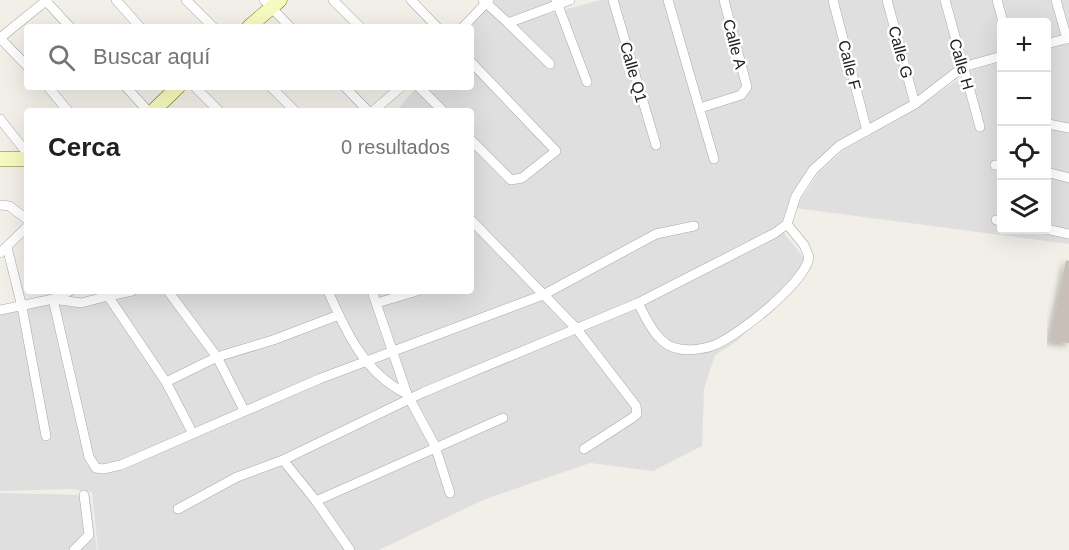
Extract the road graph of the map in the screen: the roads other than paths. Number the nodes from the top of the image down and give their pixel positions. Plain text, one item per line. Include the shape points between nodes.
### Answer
1 (46, 0) edge
2 (116, 0) edge
3 (186, 0) edge
4 (333, 0) edge
5 (411, 0) edge
6 (570, 0) edge
7 (613, 0) edge
8 (668, 0) edge
9 (723, 0) edge
10 (833, 0) edge
11 (887, 0) edge
12 (945, 0) edge
13 (997, 0) edge
14 (1056, 0) edge
15 (486, 1) edge
16 (272, 2) edge
17 (557, 2) edge
18 (1002, 18) edge
19 (508, 23) junction
20 (67, 24) edge
21 (137, 24) edge
22 (210, 24) edge
23 (252, 24) edge
24 (288, 24) edge
25 (357, 24) edge
26 (434, 24) edge
27 (466, 24) edge
28 (1068, 39) edge
29 (1051, 44) edge
30 (997, 57) edge
31 (24, 63) edge
32 (550, 64) dead end
33 (474, 66) edge
34 (963, 67) junction
35 (587, 82) dead end
36 (50, 90) edge
37 (129, 90) edge
38 (175, 90) edge
39 (198, 90) edge
40 (274, 90) edge
41 (348, 90) edge
42 (398, 90) edge
43 (422, 90) edge
44 (915, 104) junction
45 (66, 108) edge
46 (145, 108) edge
47 (156, 108) edge
48 (216, 108) edge
49 (292, 108) edge
50 (365, 108) edge
51 (376, 108) edge
52 (440, 108) edge
53 (699, 108) junction
54 (0, 120) edge
55 (1051, 125) edge
56 (980, 127) dead end
57 (1069, 128) edge
58 (867, 131) junction
59 (474, 143) edge
60 (656, 145) dead end
61 (24, 149) edge
62 (0, 159) edge
63 (24, 159) edge
64 (714, 159) dead end
65 (1051, 173) edge
66 (1069, 177) edge
67 (0, 205) edge
68 (24, 217) edge
69 (474, 222) edge
70 (787, 224) junction
71 (694, 226) dead end
72 (24, 229) edge
73 (1051, 230) edge
74 (1069, 234) edge
75 (4, 250) edge
76 (64, 294) edge
77 (118, 294) edge
78 (170, 294) edge
79 (329, 294) edge
80 (373, 294) edge
81 (407, 294) edge
82 (543, 295) junction
83 (108, 296) junction
84 (53, 299) junction
85 (377, 303) junction
86 (638, 303) junction
87 (22, 307) junction
88 (0, 310) edge
89 (339, 315) junction
90 (576, 328) junction
91 (393, 351) junction
92 (217, 357) junction
93 (367, 363) junction
94 (166, 382) junction
95 (409, 397) junction
96 (244, 410) junction
97 (503, 418) dead end
98 (192, 432) junction
99 (46, 436) dead end
100 (435, 446) junction
101 (584, 449) dead end
102 (283, 460) junction
103 (450, 493) dead end
104 (84, 495) dead end
105 (316, 501) junction
106 (178, 509) dead end
107 (74, 550) edge
108 (350, 550) edge

1 - 20 street
1 - 31 street via 0,38
2 - 21 street
3 - 22 street
4 - 25 street
5 - 26 street
6 - 17 street
7 - 60 street, Calle Q1
8 - 53 street
9 - 53 street, Calle A via 747,87 741,95
10 - 58 street, Calle F
11 - 44 street, Calle G
12 - 34 street, Calle H
13 - 18 street
14 - 28 street
15 - 19 street
15 - 27 street
16 - 23 street
16 - 24 street
17 - 19 street
17 - 35 street
19 - 32 street
28 - 29 street
30 - 34 street
33 - 59 street via 556,152 522,178 511,180
34 - 44 street
34 - 56 street, Calle H
36 - 45 street
37 - 46 street
38 - 47 street
39 - 48 street
40 - 49 street
41 - 50 street
42 - 51 street
43 - 52 street
44 - 58 street
53 - 64 street
54 - 61 street
55 - 57 street
58 - 70 street via 839,146 813,170 796,196
62 - 63 street
65 - 66 street
67 - 68 street via 9,206
69 - 82 street
70 - 86 street
70 - 86 street via 809,257 797,281 781,298 713,346 680,350 670,346 652,329
71 - 82 street via 657,234
72 - 75 street
73 - 74 street
75 - 87 street
76 - 84 street
77 - 83 street
78 - 92 street
79 - 89 street
80 - 85 street
81 - 85 street
82 - 90 street
82 - 91 street
83 - 84 street via 81,303
83 - 94 street
84 - 87 street
84 - 98 street via 92,464 103,470 121,465
85 - 91 street
86 - 90 street
87 - 88 street
87 - 99 street
89 - 92 street
89 - 93 street
90 - 95 street
90 - 101 street via 637,410 632,418
91 - 93 street
91 - 95 street
92 - 94 street
92 - 96 street
93 - 95 street via 389,386
93 - 96 street
94 - 98 street
95 - 100 street
95 - 102 street
96 - 98 street
97 - 100 street
100 - 103 street
100 - 105 street
102 - 105 street
102 - 106 street via 237,477
104 - 107 street via 89,535
105 - 108 street

